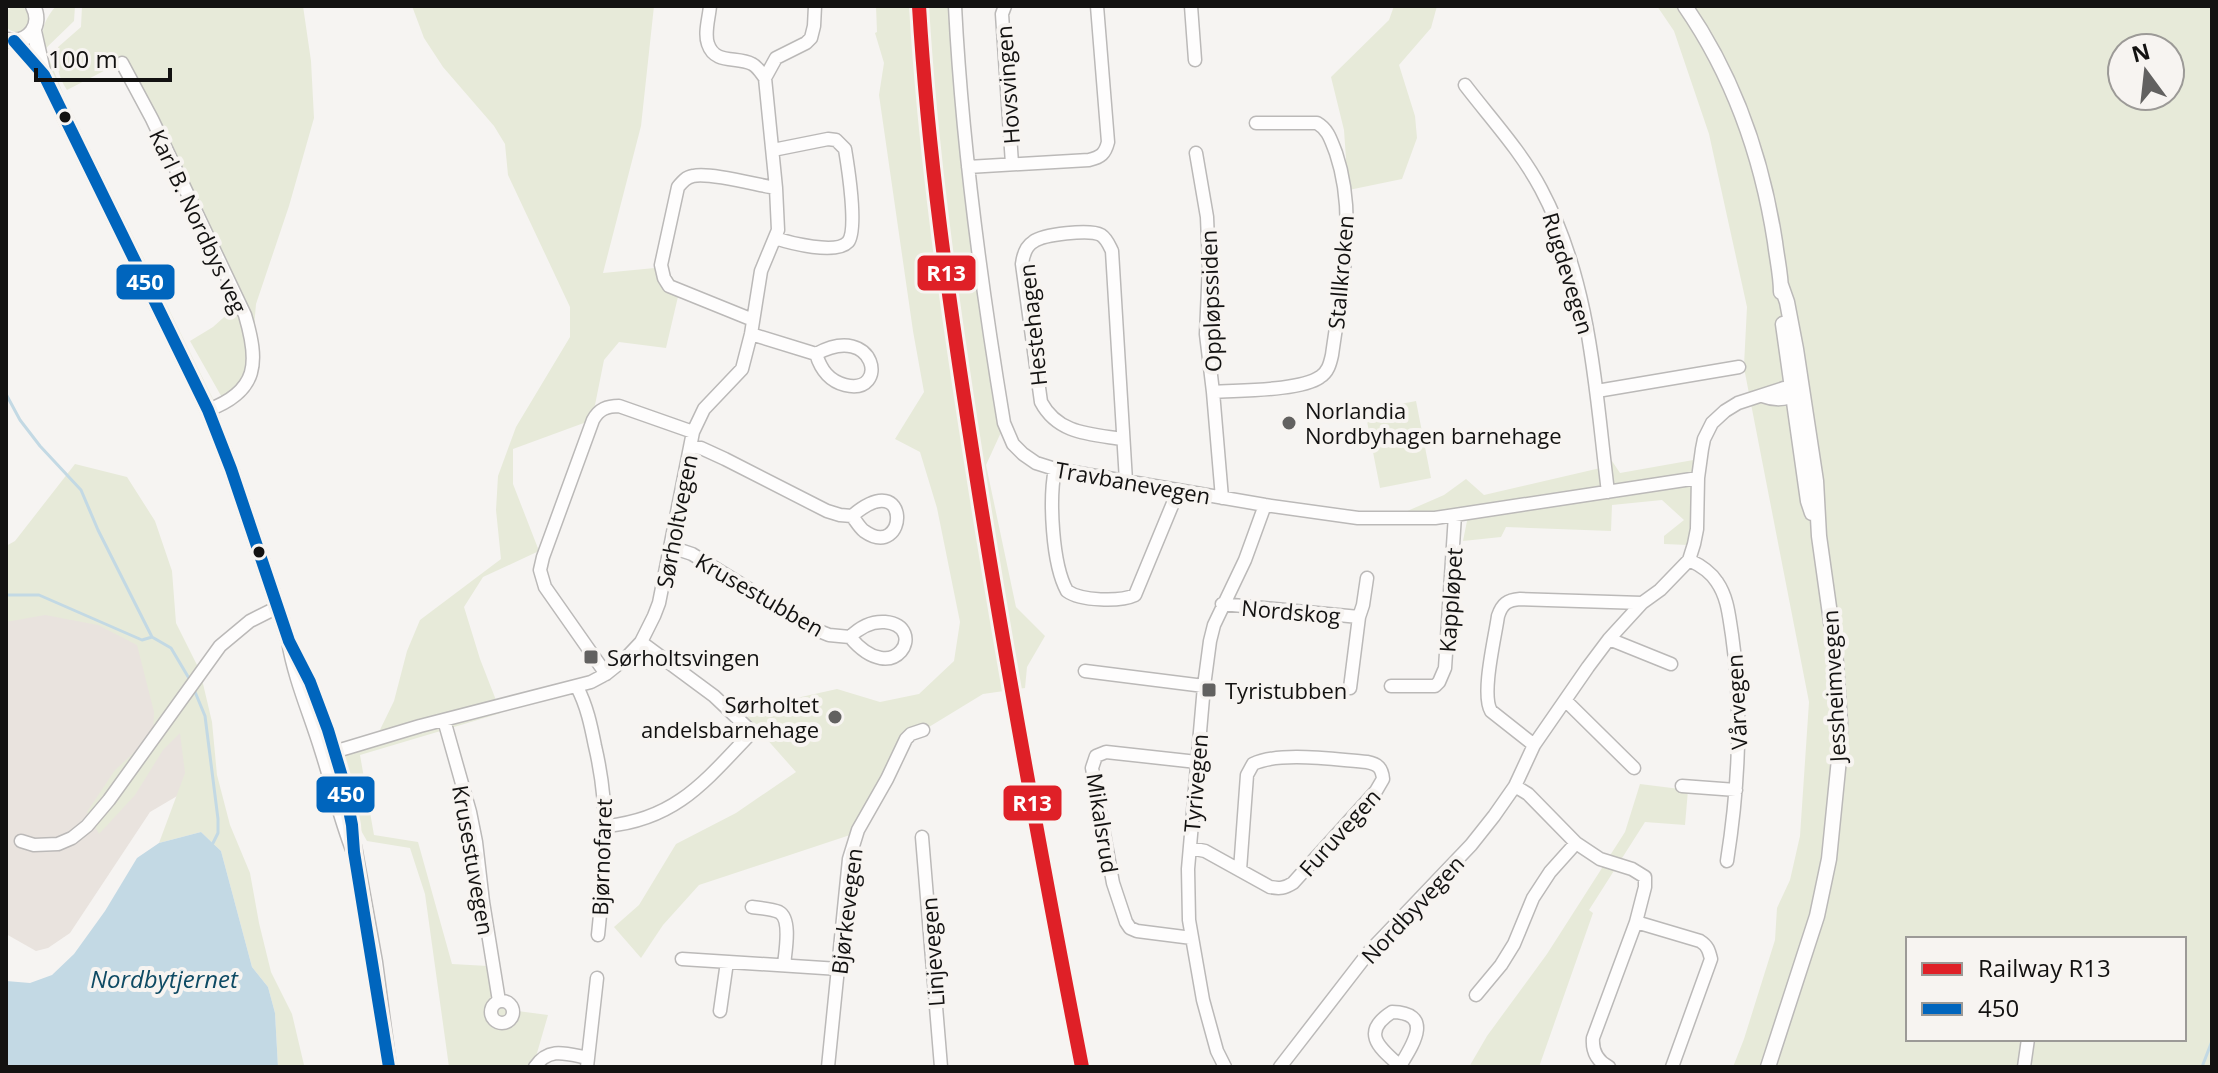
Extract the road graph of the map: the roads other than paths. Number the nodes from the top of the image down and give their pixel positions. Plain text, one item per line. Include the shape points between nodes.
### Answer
1 (51, 6) edge
2 (710, 6) edge
3 (815, 6) edge
4 (955, 6) edge
5 (1005, 6) edge
6 (1097, 6) edge
7 (1191, 6) edge
8 (1685, 6) edge
9 (35, 19) edge
10 (10, 40) edge
11 (1195, 60) dead end
12 (122, 63) dead end
13 (44, 75) junction
14 (765, 78) junction
15 (1465, 85) dead end
16 (1256, 123) dead end
17 (773, 150) junction
18 (1196, 153) dead end
19 (1012, 164) junction
20 (968, 167) junction
21 (776, 188) junction
22 (775, 238) junction
23 (753, 320) junction
24 (751, 334) junction
25 (816, 354) junction
26 (1739, 367) dead end
27 (1597, 391) junction
28 (1213, 392) junction
29 (1795, 392) junction
30 (208, 410) junction
31 (693, 432) junction
32 (1122, 439) junction
33 (690, 447) junction
34 (1055, 469) junction
35 (1698, 478) junction
36 (1126, 481) junction
37 (1178, 491) junction
38 (1608, 492) junction
39 (1222, 498) junction
40 (1265, 505) junction
41 (1455, 515) junction
42 (852, 516) dead end
43 (671, 547) junction
44 (1689, 560) junction
45 (1367, 578) dead end
46 (1642, 603) junction
47 (1222, 604) junction
48 (278, 607) junction
49 (1359, 617) junction
50 (850, 637) dead end
51 (1609, 639) junction
52 (641, 642) junction
53 (1671, 664) dead end
54 (1085, 671) dead end
55 (606, 674) junction
56 (1204, 686) junction
57 (1391, 686) dead end
58 (577, 687) junction
59 (1350, 688) dead end
60 (1565, 700) junction
61 (444, 720) junction
62 (923, 730) dead end
63 (1534, 745) junction
64 (329, 754) junction
65 (1197, 762) junction
66 (1634, 768) dead end
67 (1515, 786) junction
68 (1682, 786) dead end
69 (1736, 790) junction
70 (607, 826) junction
71 (922, 837) dead end
72 (21, 841) dead end
73 (1576, 843) junction
74 (1190, 848) junction
75 (1727, 861) dead end
76 (1240, 870) junction
77 (752, 907) dead end
78 (1636, 922) junction
79 (598, 935) dead end
80 (1192, 938) junction
81 (682, 959) dead end
82 (727, 962) junction
83 (784, 965) junction
84 (839, 969) junction
85 (597, 978) dead end
86 (1476, 995) dead end
87 (499, 1001) dead end
88 (720, 1011) dead end
89 (2028, 1041) edge
90 (588, 1062) edge
91 (389, 1067) edge
92 (535, 1067) edge
93 (828, 1067) edge
94 (941, 1067) edge
95 (1225, 1067) edge
96 (1280, 1067) edge
97 (1609, 1067) edge
98 (1672, 1067) edge
99 (1768, 1067) edge
100 (2024, 1067) edge

1 - 9 main road
2 - 14 street via 707,34 712,51 753,64
3 - 14 street via 811,38 776,58
4 - 20 street, Travbanevegen
5 - 19 street, Hovsvingen
6 - 19 street, Hovsvingen via 1106,152 1089,160
7 - 11 street
8 - 29 main road, Jessheimvegen via 1726,76 1755,150
9 - 10 main road via 25,38
9 - 13 main road
10 - 13 main road
12 - 30 street, Karl B. Nordbys veg via 250,333 248,384 236,397
13 - 30 main road
14 - 17 street, Sørholtvegen
15 - 27 street, Rugdevegen via 1526,163 1550,207 1578,286
16 - 28 street, Stallkroken via 1317,123 1330,137 1339,164 1347,210 1346,245 1332,355 1318,379
17 - 21 street, Sørholtvegen
17 - 22 street via 828,139 841,143 852,224 850,240 838,248
18 - 28 street, Oppløpssiden via 1207,217 1205,314
19 - 20 street, Hovsvingen
20 - 34 street, Travbanevegen via 1004,423 1023,454
21 - 22 street, Sørholtvegen
21 - 23 street via 709,175 685,179 678,187 663,257 669,286
22 - 23 street, Sørholtvegen via 761,271
23 - 24 street, Sørholtvegen
24 - 25 street
24 - 31 street, Sørholtvegen via 742,369 704,409
25 - 25 street via 826,375 838,383 860,386 872,373 861,349 837,344
26 - 27 street
27 - 38 street, Rugdevegen
28 - 39 street, Oppløpssiden
29 - 35 street via 1776,390 1731,406 1704,439
29 - 99 main road, Jessheimvegen via 1817,495 1835,650 1839,747 1829,859 1817,916
30 - 48 main road
31 - 33 street, Sørholtvegen
31 - 55 street via 619,406 601,410 547,546 540,569 545,587
32 - 32 street, Hestehagen via 1109,242 1089,232 1046,236 1027,247 1022,264 1041,402 1053,420 1066,427
32 - 36 street, Hestehagen
33 - 42 street via 827,511
33 - 43 street, Sørholtvegen
34 - 36 street, Travbanevegen
34 - 37 street via 1052,521 1060,567 1067,591 1078,597 1119,600 1135,595
35 - 38 street, Travbanevegen
35 - 44 street via 1697,529
36 - 37 street, Travbanevegen
37 - 39 street, Travbanevegen
38 - 41 street, Travbanevegen
39 - 40 street, Travbanevegen
40 - 41 street, Travbanevegen via 1358,518
40 - 47 street, Tyrivegen
41 - 57 street, Kappløpet via 1445,668 1435,686
43 - 50 street, Krusestubben via 692,554 814,629
43 - 52 street, Sørholtvegen via 659,603
44 - 46 street, Nordbyvegen
44 - 69 street, Vårvegen via 1716,580 1728,610 1738,690
45 - 49 street, Nordskog
46 - 51 street, Nordbyvegen
46 - 63 street via 1512,599 1501,607 1488,704
47 - 49 street, Nordskog
47 - 56 street, Tyrivegen
48 - 64 main road
48 - 72 street via 241,627 215,651 87,826 58,844
49 - 59 street, Nordskog
51 - 53 street
51 - 60 street, Nordbyvegen
52 - 55 street, Sørholtvegen
52 - 70 street via 714,696 752,732 671,808
54 - 56 street
55 - 58 street, Sørholtvegen
56 - 65 street, Tyrivegen
58 - 61 street, Sørholtvegen
58 - 70 street, Bjørnofaret via 600,764
60 - 63 street, Nordbyvegen
60 - 66 street
61 - 64 street, Sørholtvegen
61 - 87 street, Krusestuvegen via 475,836
62 - 84 street, Bjørkevegen via 906,739 854,841
63 - 67 street, Nordbyvegen
64 - 91 main road via 354,852
65 - 74 street, Tyrivegen
65 - 80 street, Mikalsrud via 1106,752 1096,756 1092,768 1106,853 1126,922 1137,931
67 - 73 street
67 - 96 street, Nordbyvegen via 1471,845 1369,952
68 - 69 street
69 - 75 street, Vårvegen
70 - 79 street, Bjørnofaret
71 - 94 street, Linjevegen
73 - 78 street via 1645,877
73 - 86 street via 1550,872 1514,944
74 - 76 street, Furuvegen
74 - 80 street, Tyrivegen
76 - 76 street, Furuvegen via 1270,887 1293,883 1376,791 1383,779 1380,768 1367,762 1286,758 1253,764 1247,775
77 - 83 street via 779,912 784,918
78 - 97 street via 1593,1038 1594,1053
78 - 98 street via 1700,941 1711,959
80 - 95 street, Tyrivegen via 1207,1021
81 - 82 street
82 - 83 street
82 - 88 street
83 - 84 street
84 - 93 street, Bjørkevegen
85 - 90 street
89 - 100 street
90 - 92 street via 550,1054

